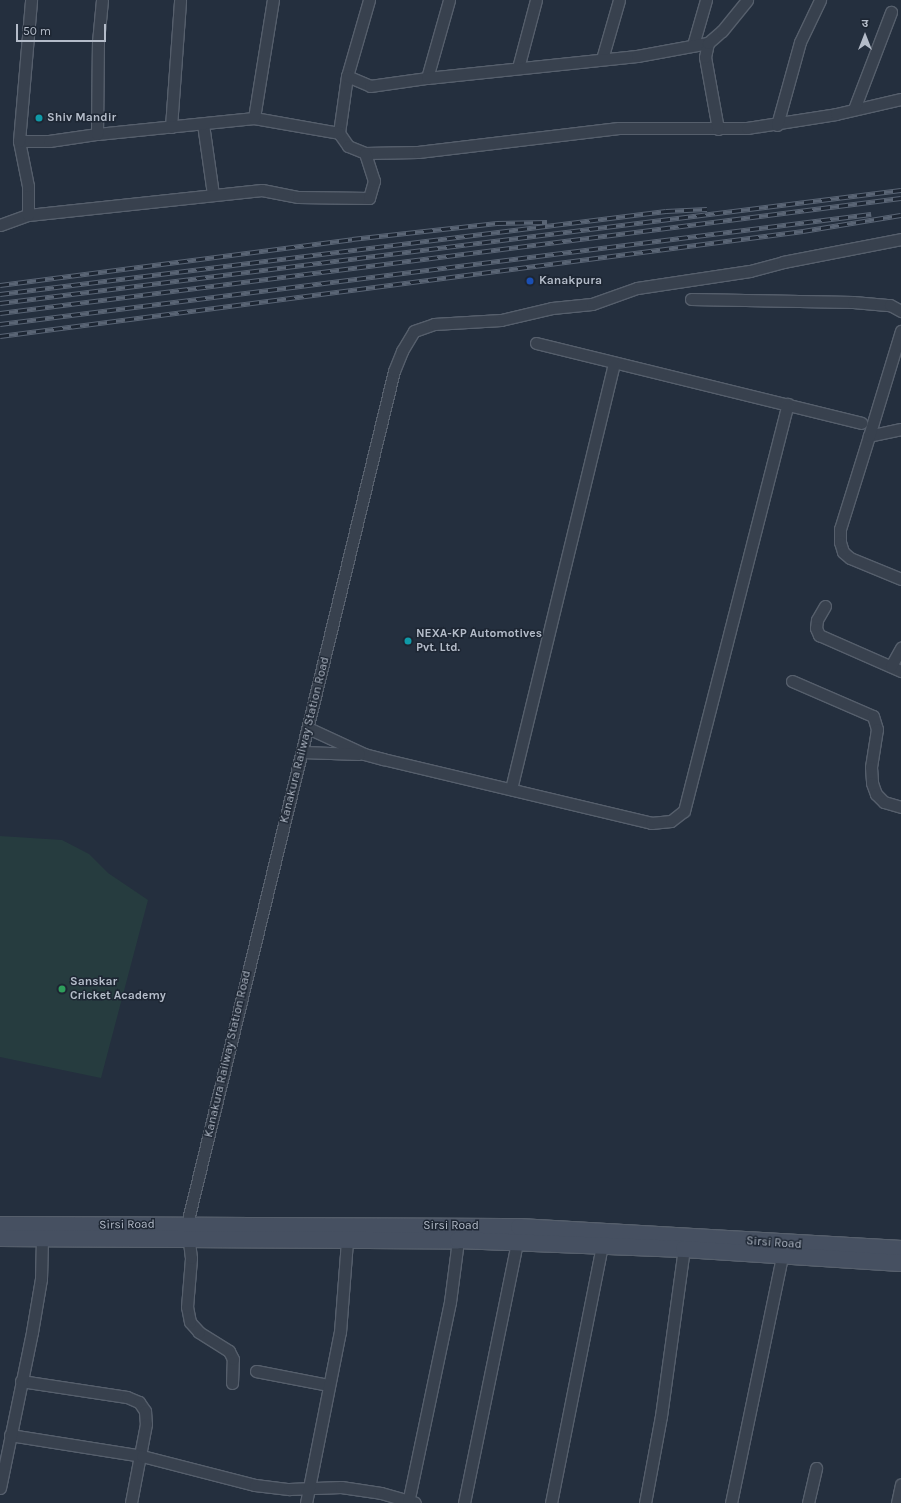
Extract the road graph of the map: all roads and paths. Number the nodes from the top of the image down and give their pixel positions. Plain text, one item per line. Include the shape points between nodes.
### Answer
1 (31, 0) edge
2 (102, 0) edge
3 (180, 0) edge
4 (273, 0) edge
5 (369, 0) edge
6 (449, 0) edge
7 (536, 0) edge
8 (619, 0) edge
9 (706, 0) edge
10 (747, 0) edge
11 (820, 0) edge
12 (891, 12) dead end
13 (708, 43) junction
14 (693, 46) junction
15 (602, 59) junction
16 (518, 68) junction
17 (347, 76) junction
18 (427, 78) junction
19 (901, 99) edge
20 (854, 109) junction
21 (254, 118) junction
22 (203, 124) junction
23 (777, 125) junction
24 (170, 127) junction
25 (718, 129) junction
26 (339, 133) junction
27 (97, 134) junction
28 (19, 141) junction
29 (365, 153) junction
30 (214, 194) junction
31 (28, 215) junction
32 (0, 225) edge
33 (901, 239) edge
34 (691, 299) dead end
35 (901, 311) edge
36 (901, 331) edge
37 (536, 343) dead end
38 (614, 363) junction
39 (788, 404) junction
40 (861, 423) dead end
41 (901, 429) edge
42 (869, 436) junction
43 (901, 579) edge
44 (825, 606) dead end
45 (901, 648) edge
46 (896, 669) edge
47 (792, 681) dead end
48 (308, 728) junction
49 (302, 752) junction
50 (364, 754) junction
51 (511, 789) junction
52 (901, 807) edge
53 (0, 1225) edge
54 (519, 1227) junction
55 (188, 1231) junction
56 (0, 1238) edge
57 (42, 1239) junction
58 (347, 1240) junction
59 (458, 1240) junction
60 (518, 1243) junction
61 (602, 1246) junction
62 (684, 1249) junction
63 (901, 1249) edge
64 (782, 1256) junction
65 (901, 1263) edge
66 (256, 1371) dead end
67 (21, 1381) junction
68 (232, 1383) dead end
69 (328, 1385) junction
70 (10, 1435) junction
71 (142, 1456) junction
72 (816, 1468) dead end
73 (901, 1484) edge
74 (0, 1488) edge
75 (309, 1488) junction
76 (411, 1502) edge
77 (131, 1503) edge
78 (306, 1503) edge
79 (464, 1503) edge
80 (551, 1503) edge
81 (645, 1503) edge
82 (731, 1503) edge
83 (808, 1503) edge
84 (897, 1503) edge

1 - 28 street
2 - 27 street via 98,42
3 - 24 street
4 - 21 street
5 - 17 street
6 - 18 street
7 - 16 street
8 - 15 street
9 - 14 street
10 - 13 street
11 - 23 street via 800,42
12 - 20 street
13 - 14 street
13 - 25 street via 705,57
14 - 15 street
15 - 16 street
16 - 18 street
17 - 18 street via 370,86
17 - 26 street
19 - 20 street
20 - 23 street
21 - 22 street
21 - 26 street
22 - 24 street
22 - 30 street
23 - 25 street
24 - 27 street
25 - 29 street via 618,128 418,152
26 - 29 street via 348,146
27 - 28 street via 50,141
28 - 31 street via 28,186
29 - 30 street via 374,181 370,198 298,197 262,190
30 - 31 street
31 - 32 street
33 - 48 street, Kanakura Railway Station Road via 750,271 637,288 592,304 552,308 501,320 434,324 414,331 402,350 394,371
34 - 35 street via 853,302 890,305
36 - 42 street
37 - 38 street
38 - 39 street
38 - 51 street
39 - 40 street
39 - 51 street via 684,811 671,821 651,823
41 - 42 street
42 - 43 street via 840,529 840,542 843,552 850,558
44 - 46 street via 817,620 816,628 819,635
45 - 46 street
47 - 52 street via 873,716 877,729 871,767 872,783 876,794 884,802
48 - 49 street, Kanakura Railway Station Road
48 - 50 street
49 - 50 street
49 - 55 street, Kanakura Railway Station Road
50 - 51 street
53 - 55 main road, Sirsi Road
54 - 55 main road, Sirsi Road
54 - 60 street
54 - 63 main road, Sirsi Road
55 - 57 main road, Sirsi Road
55 - 58 main road, Sirsi Road
55 - 68 street, Kanakura Railway Station Road via 191,1258 187,1307 190,1322 199,1332 229,1351 233,1359
56 - 57 main road, Sirsi Road
57 - 67 street via 41,1279
58 - 59 main road, Sirsi Road
58 - 69 street via 340,1332
59 - 60 main road, Sirsi Road
59 - 76 street via 450,1302
60 - 61 main road, Sirsi Road
60 - 79 street
61 - 62 main road, Sirsi Road
61 - 80 street
62 - 64 main road, Sirsi Road
62 - 81 street
64 - 65 main road, Sirsi Road
64 - 82 street
66 - 69 street
67 - 70 street
67 - 71 street via 127,1397 139,1402 145,1410 146,1424
69 - 75 street
70 - 71 street
70 - 74 street
71 - 75 street via 255,1485 289,1489
71 - 77 street
72 - 83 street
73 - 84 street
75 - 76 street via 341,1487
75 - 78 street

